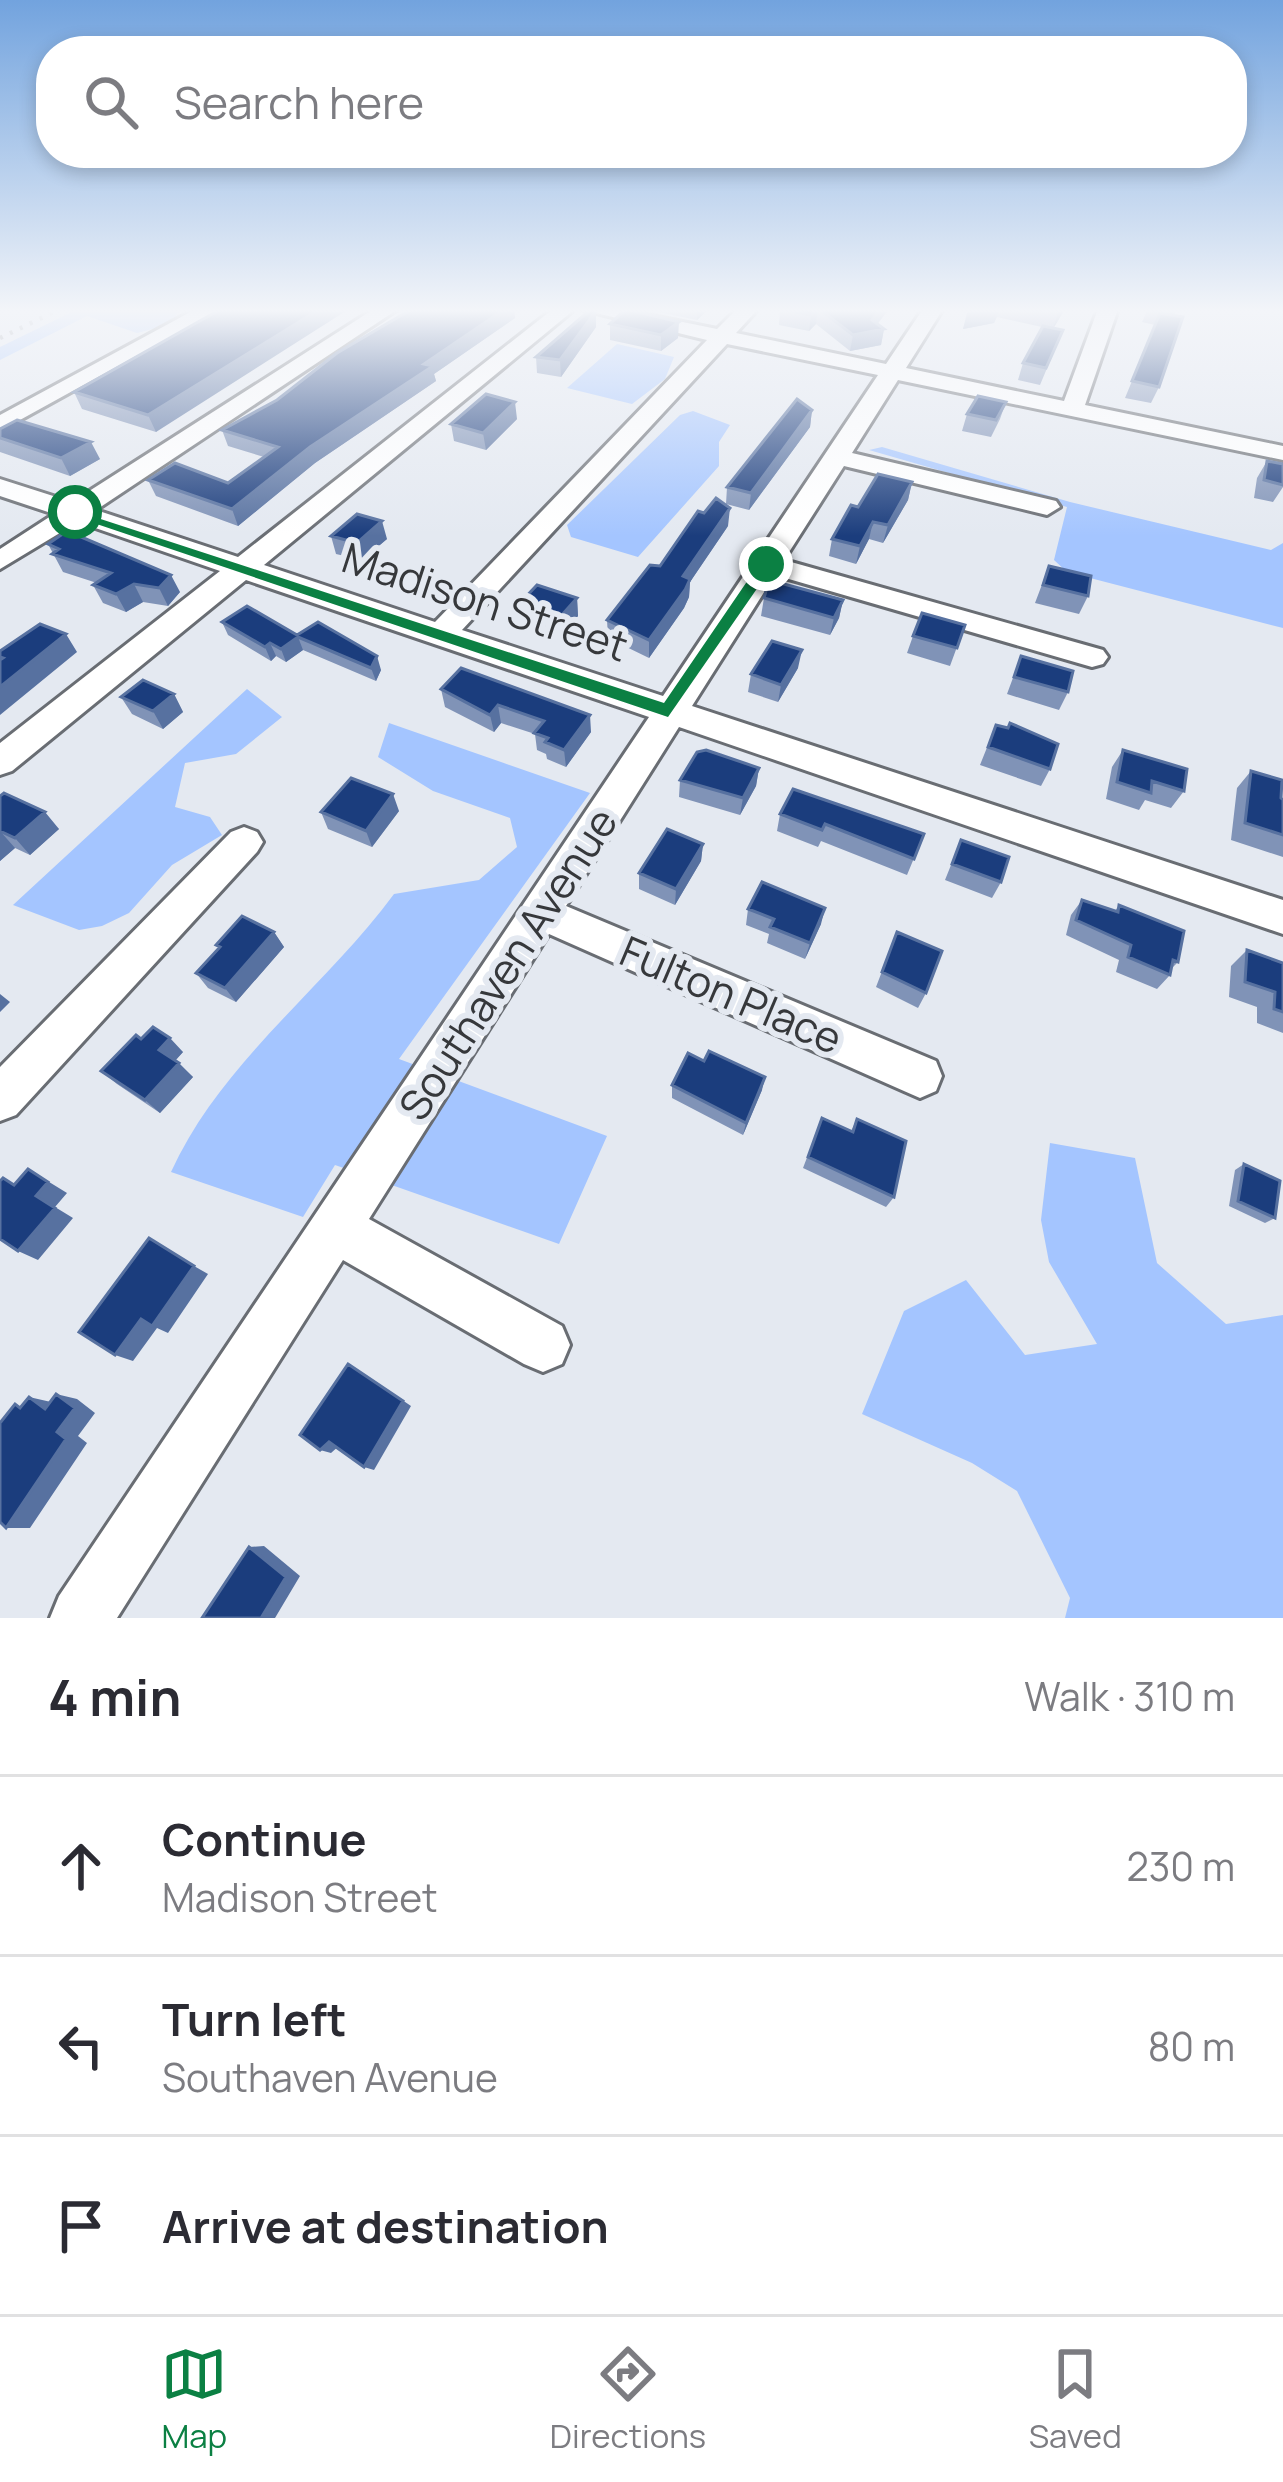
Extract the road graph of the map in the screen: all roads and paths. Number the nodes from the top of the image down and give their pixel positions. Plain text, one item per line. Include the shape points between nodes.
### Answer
1 (72, 385) edge
2 (272, 385) edge
3 (472, 385) edge
4 (676, 385) edge
5 (884, 385) edge
6 (953, 385) edge
7 (1081, 385) edge
8 (1072, 409) junction
9 (0, 424) edge
10 (1283, 453) edge
11 (836, 457) junction
12 (0, 487) edge
13 (1047, 507) dead end
14 (75, 512) junction
15 (0, 561) edge
16 (766, 564) junction
17 (242, 568) junction
18 (440, 635) junction
19 (1092, 657) dead end
20 (668, 711) junction
21 (0, 762) edge
22 (244, 842) dead end
23 (542, 913) junction
24 (1283, 916) edge
25 (920, 1076) dead end
26 (0, 1100) edge
27 (337, 1229) junction
28 (543, 1345) dead end
29 (81, 1618) edge

1 - 9 street
2 - 14 street
3 - 17 street
4 - 18 street
5 - 11 street, Southaven Avenue
6 - 8 street
7 - 8 street
8 - 10 street
11 - 13 street
11 - 16 street, Southaven Avenue
12 - 14 street, Madison Street
14 - 15 street
14 - 17 street, Madison Street
16 - 19 street
16 - 20 street, Southaven Avenue
17 - 18 street, Madison Street
17 - 21 street
18 - 20 street, Madison Street
20 - 23 street, Southaven Avenue
20 - 24 street, Madison Street
22 - 26 street
23 - 25 street, Fulton Place
23 - 27 street, Southaven Avenue
27 - 28 street
27 - 29 street, Southaven Avenue

